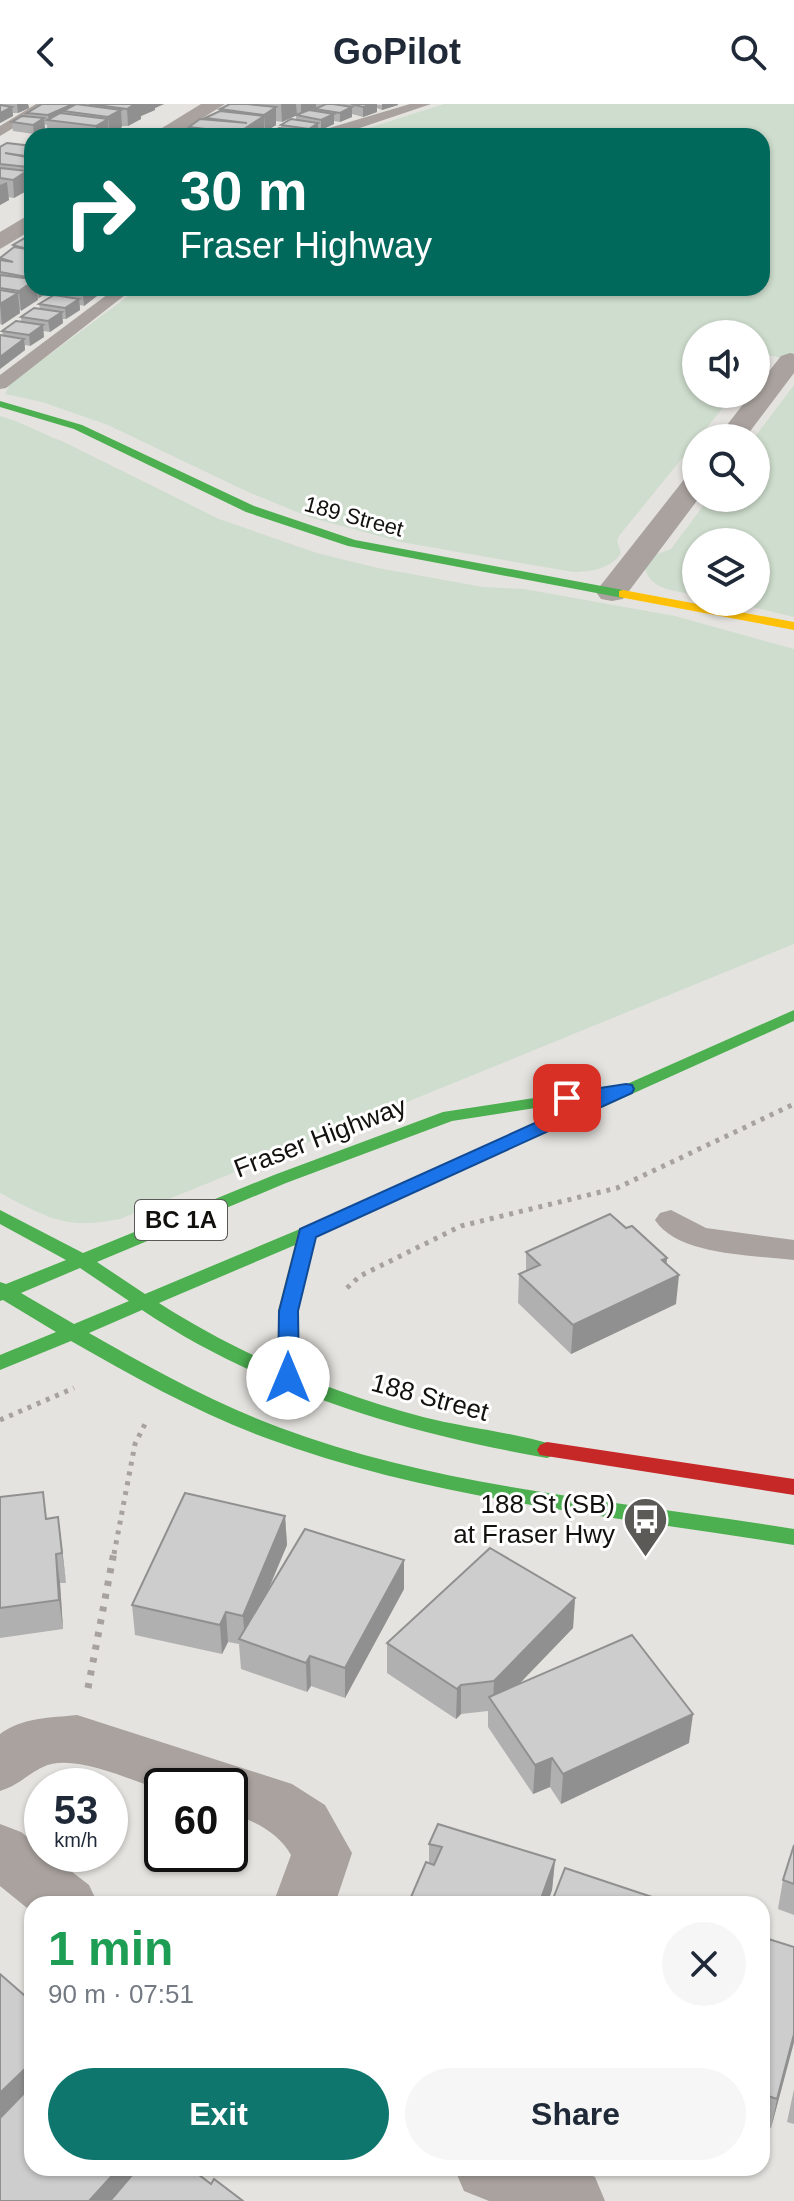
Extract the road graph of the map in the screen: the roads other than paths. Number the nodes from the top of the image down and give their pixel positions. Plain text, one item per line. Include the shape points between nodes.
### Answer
1 (46, 104) edge
2 (215, 104) edge
3 (424, 104) edge
4 (173, 128) edge
5 (344, 128) edge
6 (4, 143) edge
7 (24, 226) edge
8 (0, 242) edge
9 (116, 296) edge
10 (790, 361) dead end
11 (0, 384) edge
12 (0, 404) edge
13 (742, 424) edge
14 (682, 501) edge
15 (612, 592) junction
16 (682, 606) edge
17 (726, 616) edge
18 (737, 616) edge
19 (794, 626) edge
20 (794, 639) edge
21 (794, 1015) edge
22 (626, 1089) junction
23 (0, 1216) edge
24 (671, 1220) dead end
25 (307, 1233) junction
26 (794, 1250) edge
27 (82, 1261) junction
28 (2, 1292) edge
29 (142, 1301) junction
30 (70, 1333) junction
31 (0, 1363) edge
32 (288, 1378) junction
33 (794, 1487) edge
34 (794, 1537) edge
35 (0, 1767) edge
36 (168, 1768) edge
37 (248, 1794) edge
38 (0, 1850) edge
39 (57, 1896) edge
40 (307, 1896) edge
41 (508, 2176) edge
42 (571, 2201) edge

1 - 6 lane
2 - 4 street
3 - 5 lane
7 - 8 street
9 - 11 lane
10 - 13 street
12 - 15 street, 189 Street via 78,427 299,527 397,553
14 - 15 street
15 - 16 street, 189 Street
17 - 20 street, 189 Street
18 - 19 street, 189 Street
21 - 22 street, Fraser Highway / BC 1A
22 - 25 street, Fraser Highway / BC 1A
22 - 27 street, Fraser Highway / BC 1A via 449,1116
23 - 27 street, 188 Street
24 - 26 lane via 698,1237
25 - 29 street, Fraser Highway / BC 1A
25 - 32 street via 288,1311
27 - 28 street, Fraser Highway / BC 1A
27 - 29 street, 188 Street
28 - 30 street
29 - 30 street, Fraser Highway / BC 1A
29 - 32 street, 188 Street via 226,1351
30 - 31 street, Fraser Highway / BC 1A
30 - 34 street via 176,1391 256,1426 384,1468
32 - 33 street, 188 Street via 370,1410 484,1440
35 - 36 street via 31,1743 77,1739
37 - 40 street via 304,1823 322,1853
38 - 39 street
41 - 42 street

